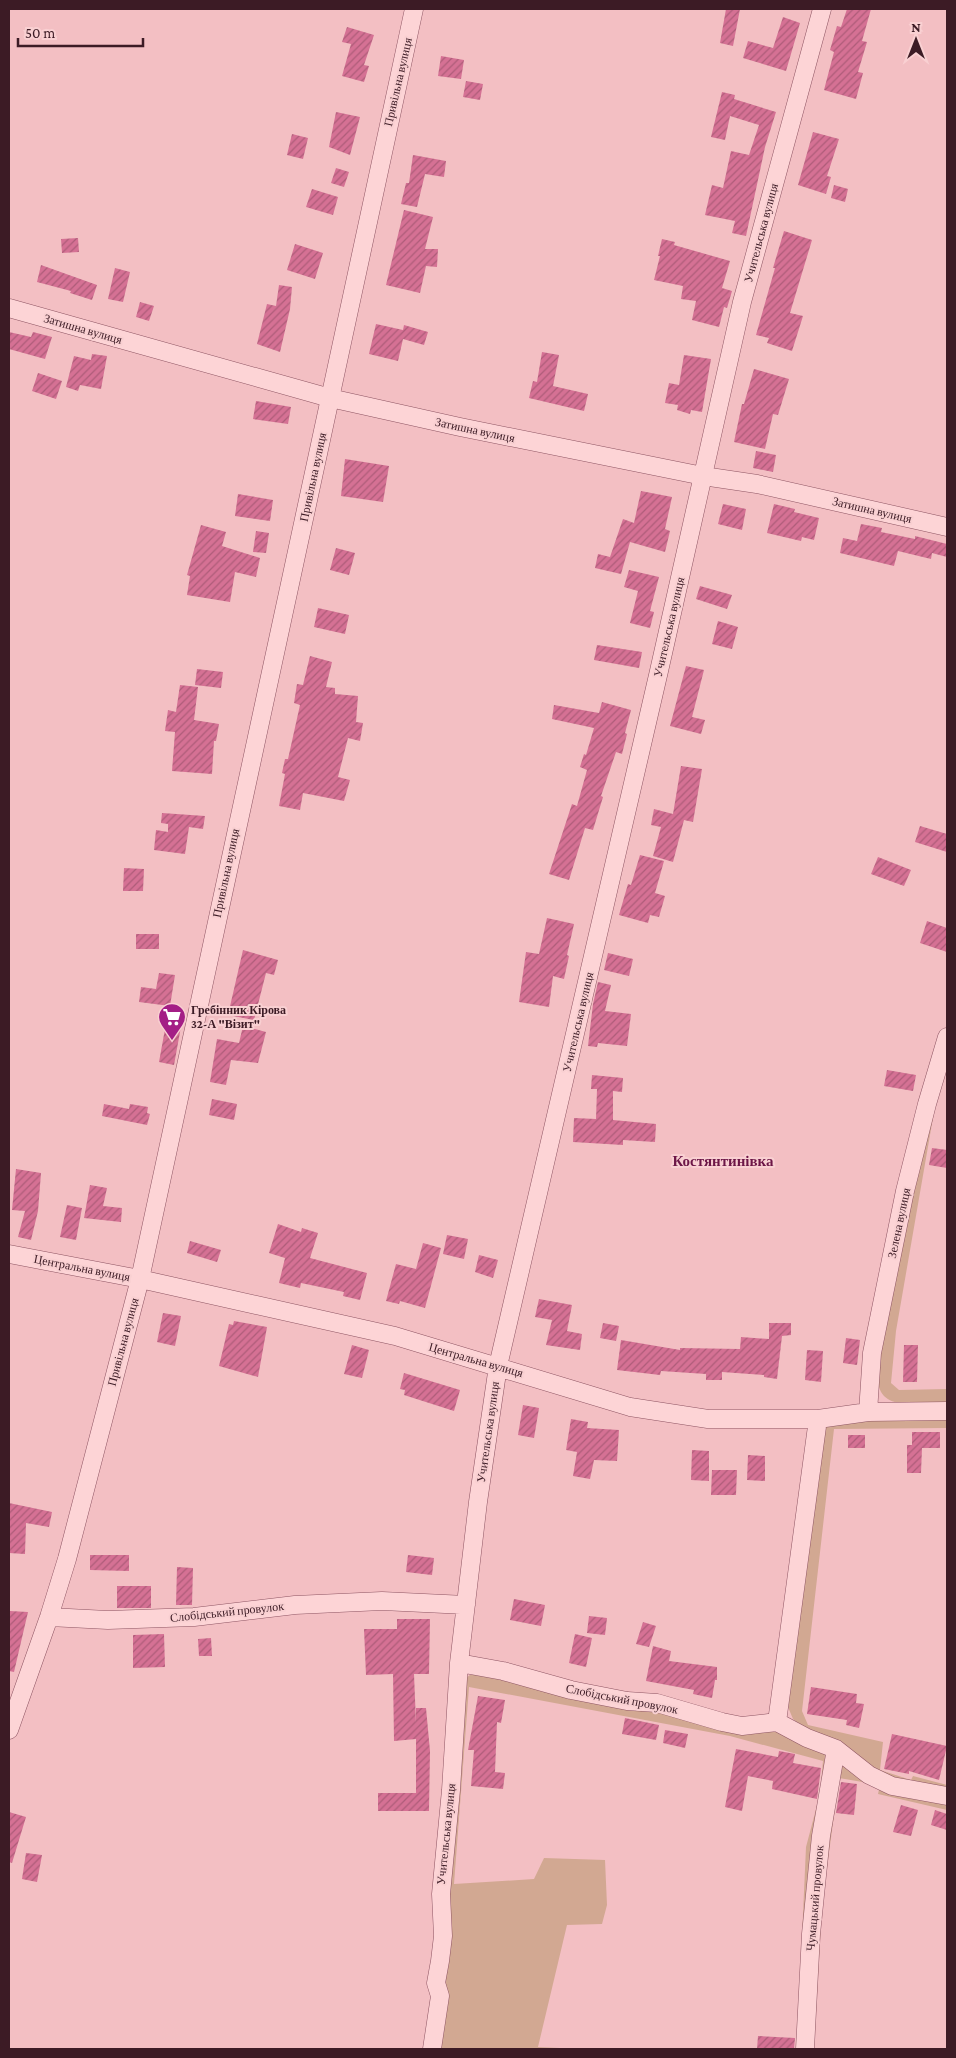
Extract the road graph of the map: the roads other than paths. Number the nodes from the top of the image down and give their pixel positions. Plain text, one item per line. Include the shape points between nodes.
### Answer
1 (414, 9) edge
2 (822, 9) edge
3 (9, 308) edge
4 (330, 398) junction
5 (703, 476) junction
6 (947, 527) edge
7 (947, 1037) edge
8 (944, 1058) edge
9 (9, 1254) edge
10 (140, 1279) junction
11 (498, 1366) junction
12 (947, 1411) edge
13 (868, 1412) junction
14 (818, 1420) junction
15 (466, 1605) junction
16 (49, 1617) junction
17 (459, 1663) junction
18 (777, 1722) junction
19 (9, 1730) edge
20 (836, 1749) junction
21 (947, 1796) edge
22 (432, 2049) edge
23 (805, 2049) edge

1 - 4 street, Привільна вулиця
2 - 5 street, Учительська вулиця via 742,302
3 - 4 street, Затишна вулиця
4 - 5 street, Затишна вулиця
4 - 10 street, Привільна вулиця
5 - 6 street, Затишна вулиця via 757,484
5 - 11 street, Учительська вулиця
7 - 8 street, Зелена вулиця
8 - 13 street, Зелена вулиця via 927,1104 905,1192 872,1353
9 - 10 street, Центральна вулиця
10 - 11 street, Центральна вулиця via 395,1336
10 - 16 street, Привільна вулиця via 67,1560
11 - 14 street, Центральна вулиця via 630,1407 708,1420
11 - 15 street, Учительська вулиця
12 - 13 street, Центральна вулиця
13 - 14 street, Центральна вулиця
14 - 18 street
15 - 16 street, Слобідський провулок via 382,1601 295,1605 194,1617 108,1620
15 - 17 street, Учительська вулиця
16 - 19 street, Привільна вулиця
17 - 18 street, Слобідський провулок via 503,1671 570,1690 657,1703 742,1726
17 - 22 street, Учительська вулиця via 441,1894 442,1936 436,1983 440,1996
18 - 20 street
20 - 21 street via 869,1775 892,1786
20 - 23 street, Чумацький провулок via 821,1836 811,1934

